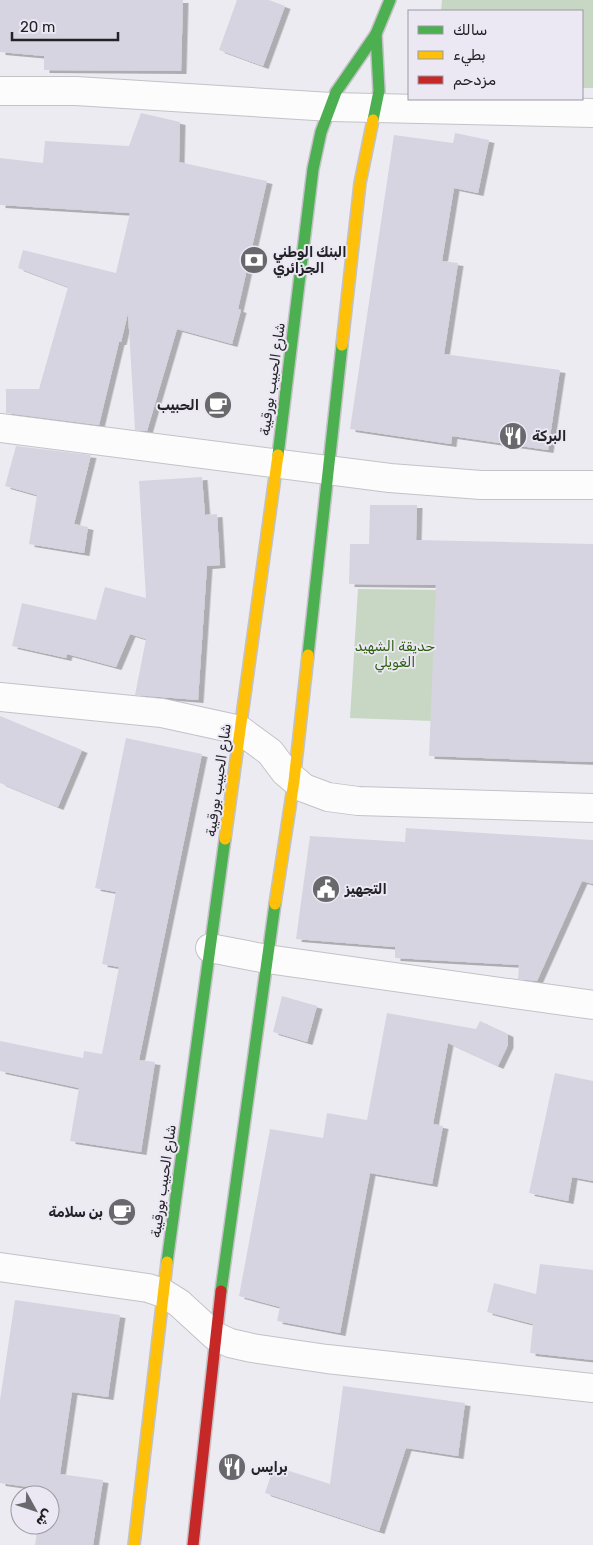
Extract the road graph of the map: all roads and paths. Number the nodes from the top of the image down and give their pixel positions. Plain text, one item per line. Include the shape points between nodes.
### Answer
1 (390, 0) edge
2 (376, 34) junction
3 (0, 91) edge
4 (331, 107) junction
5 (374, 108) junction
6 (593, 112) edge
7 (0, 428) edge
8 (275, 464) junction
9 (328, 470) junction
10 (593, 485) edge
11 (0, 697) edge
12 (240, 730) junction
13 (294, 781) junction
14 (593, 808) edge
15 (210, 948) junction
16 (267, 959) junction
17 (593, 1005) edge
18 (0, 1267) edge
19 (163, 1293) junction
20 (215, 1336) junction
21 (593, 1388) edge
22 (134, 1545) edge
23 (193, 1545) edge

1 - 2 street, شارع الحبيب بورقيبة
2 - 4 street, شارع الحبيب بورقيبة via 336,92
2 - 5 street, شارع الحبيب بورقيبة via 379,78
3 - 4 street via 85,92
4 - 5 street
4 - 8 street, شارع الحبيب بورقيبة via 321,132 313,169 290,369
5 - 6 street
5 - 9 street, شارع الحبيب بورقيبة via 360,183
7 - 8 street
8 - 9 street
8 - 12 street, شارع الحبيب بورقيبة
9 - 10 street via 481,485
9 - 13 street, شارع الحبيب بورقيبة
11 - 12 street via 162,713
12 - 13 street via 270,752
12 - 15 street, شارع الحبيب بورقيبة
13 - 14 street via 313,794 358,801
13 - 16 street, شارع الحبيب بورقيبة
15 - 16 street
15 - 19 street, شارع الحبيب بورقيبة
16 - 17 street
16 - 20 street, شارع الحبيب بورقيبة
18 - 19 street via 148,1288
19 - 20 street via 192,1313
19 - 22 street, شارع الحبيب بورقيبة
20 - 21 street via 252,1348 327,1359
20 - 23 street, شارع الحبيب بورقيبة

